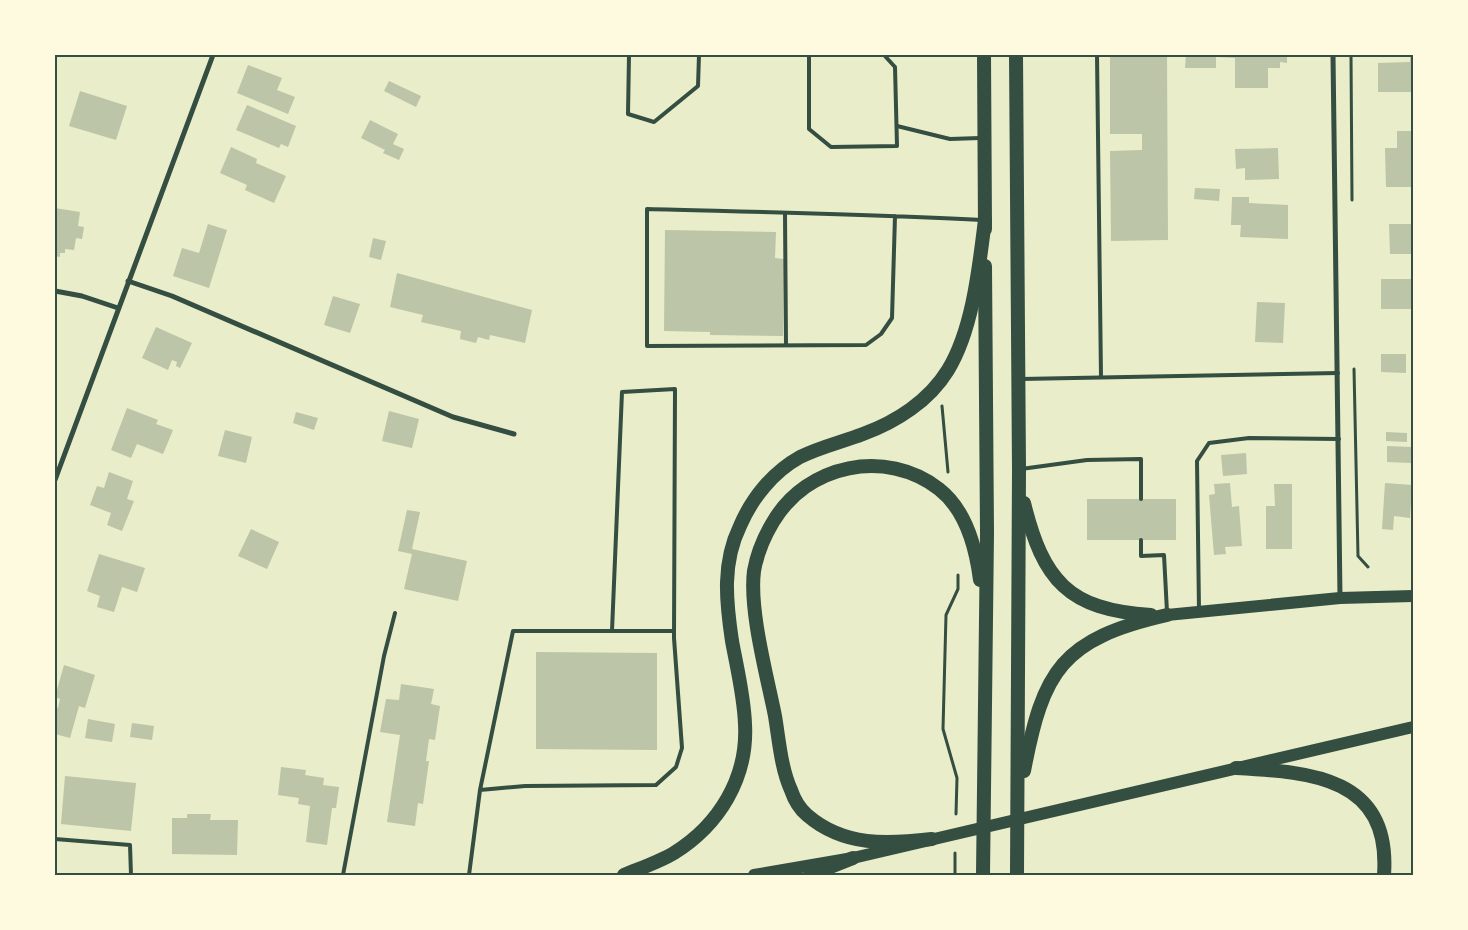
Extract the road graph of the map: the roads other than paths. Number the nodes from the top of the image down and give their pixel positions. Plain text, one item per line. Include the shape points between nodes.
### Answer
1 (213, 55) edge
2 (629, 55) edge
3 (699, 55) edge
4 (809, 55) edge
5 (884, 55) edge
6 (984, 55) edge
7 (1016, 55) edge
8 (1097, 55) edge
9 (1333, 55) edge
10 (897, 126) junction
11 (984, 138) junction
12 (785, 213) junction
13 (895, 216) junction
14 (985, 220) junction
15 (128, 282) junction
16 (55, 291) edge
17 (118, 308) junction
18 (786, 345) junction
19 (1338, 373) junction
20 (1101, 377) junction
21 (1018, 379) junction
22 (514, 434) dead end
23 (1338, 438) junction
24 (1019, 469) junction
25 (55, 480) edge
26 (1142, 499) dead end
27 (1141, 540) dead end
28 (1413, 596) edge
29 (1340, 598) junction
30 (1200, 612) junction
31 (395, 613) dead end
32 (1167, 615) junction
33 (612, 631) junction
34 (674, 631) junction
35 (987, 631) junction
36 (1413, 727) edge
37 (1236, 768) junction
38 (480, 790) junction
39 (1018, 809) junction
40 (55, 839) edge
41 (932, 839) junction
42 (854, 858) junction
43 (131, 875) edge
44 (343, 875) edge
45 (469, 875) edge
46 (624, 875) edge
47 (754, 875) edge
48 (810, 875) edge
49 (983, 875) edge
50 (1017, 875) edge
51 (1384, 875) edge

1 - 15 street
2 - 3 lane via 628,114 654,122 698,86
4 - 10 lane via 809,129 831,147 897,146
5 - 10 lane via 895,67
6 - 11 highway
7 - 21 highway
8 - 20 lane
9 - 19 street
10 - 11 lane via 950,139
11 - 14 highway
12 - 13 lane
12 - 18 lane
12 - 18 lane via 647,209 647,346
13 - 14 lane
13 - 18 lane via 892,318 881,334 866,345
14 - 35 highway
14 - 46 highway via 965,329 955,357 939,382 906,414 886,425 798,458 779,472 750,506 732,546 727,568 728,616 745,724 743,758 738,776 722,808 696,837 673,853
15 - 17 street
15 - 22 street via 180,300 452,418
16 - 17 street
17 - 25 street
19 - 20 lane
19 - 23 street
20 - 21 lane
21 - 24 highway
23 - 29 street
23 - 30 lane via 1249,438 1210,443 1197,461
24 - 26 lane via 1087,460 1141,459
24 - 32 highway via 1023,502 1033,539 1046,567 1061,585 1102,607 1136,614
24 - 39 highway
27 - 32 lane via 1141,556 1164,555
28 - 29 main road
29 - 30 main road
30 - 32 main road
31 - 44 lane
32 - 39 highway via 1088,643 1057,670 1037,710
33 - 34 lane
33 - 34 lane via 622,392 676,389
33 - 38 lane via 513,631
34 - 38 lane via 682,748 676,767 656,785 525,786
35 - 41 highway via 979,566 964,521 940,490 915,474 881,465 846,468 828,475 797,493 784,506 765,538 754,572 756,613 786,774 797,802 805,814 838,834 890,844
35 - 49 highway
36 - 37 main road
37 - 41 main road
37 - 51 highway via 1304,773 1350,790 1366,804 1377,821 1384,849
38 - 45 lane
39 - 50 highway
40 - 43 lane via 130,845
41 - 42 main road
42 - 47 main road
42 - 48 highway

